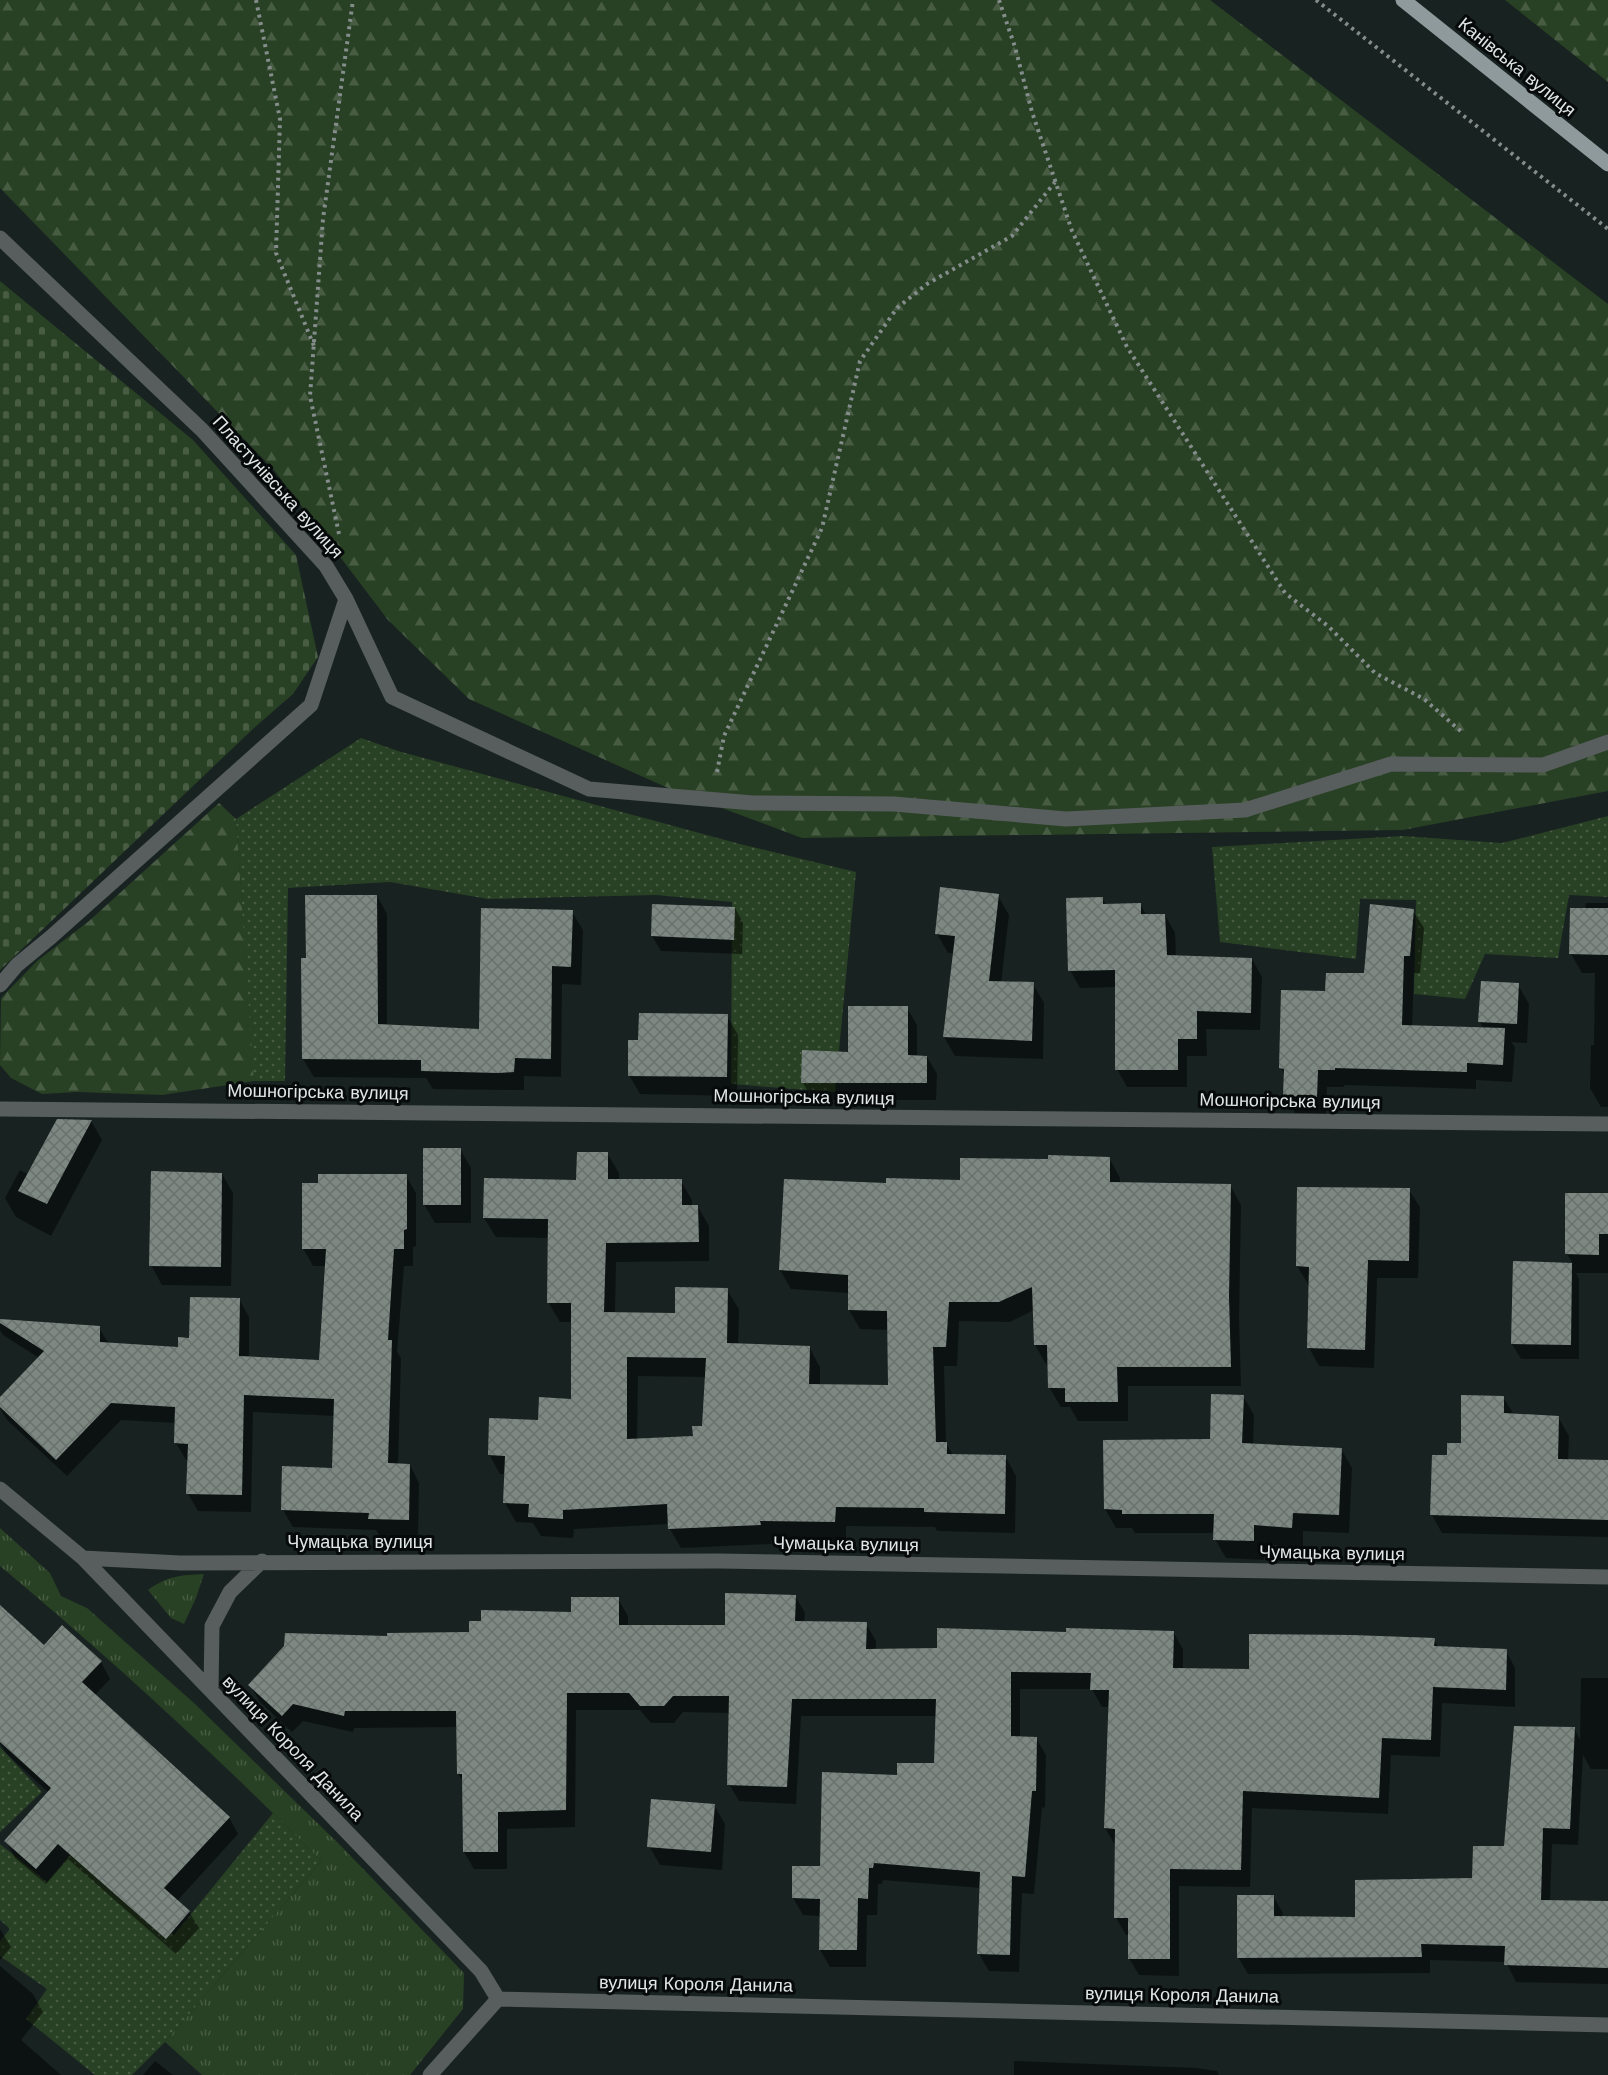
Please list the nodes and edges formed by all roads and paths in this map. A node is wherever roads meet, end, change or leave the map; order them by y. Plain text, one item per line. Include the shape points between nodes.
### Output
1 (256, 0) edge
2 (353, 0) edge
3 (999, 0) edge
4 (1316, 0) edge
5 (1402, 0) edge
6 (1608, 164) edge
7 (1055, 182) junction
8 (1608, 229) edge
9 (0, 238) edge
10 (314, 346) junction
11 (340, 540) dead end
12 (346, 599) junction
13 (1608, 742) edge
14 (1494, 765) junction
15 (712, 800) junction
16 (0, 985) edge
17 (0, 1109) edge
18 (1608, 1124) edge
19 (0, 1488) edge
20 (83, 1558) junction
21 (262, 1561) junction
22 (1608, 1578) edge
23 (210, 1690) junction
24 (498, 1999) junction
25 (1608, 2025) edge
26 (430, 2075) edge

1 - 10 path via 279,119 276,253
2 - 10 path via 323,219
3 - 7 path
4 - 8 path
5 - 6 main road, Канівська вулиця
7 - 14 path via 1072,231 1127,347 1285,593 1328,626 1376,673 1424,699
7 - 15 path via 1012,236 927,284 897,308 860,361 822,528 724,736
9 - 12 street, Пластунівська вулиця via 202,430 326,566
10 - 11 path via 310,396
12 - 15 street, Пластунівська вулиця via 392,697 589,789
12 - 16 street via 311,705 17,965
13 - 14 street, Пластунівська вулиця via 1543,765
14 - 15 street, Пластунівська вулиця via 1391,764 1245,810 1066,819 894,804 753,804
17 - 18 street, Мошногірська вулиця
19 - 20 street, вулиця Короля Данила
20 - 21 street, Чумацька вулиця via 180,1563
20 - 23 street, вулиця Короля Данила
21 - 22 street, Чумацька вулиця via 720,1561
21 - 23 street via 230,1592 212,1626
23 - 24 street, вулиця Короля Данила via 481,1971
24 - 25 street, вулиця Короля Данила
24 - 26 street

